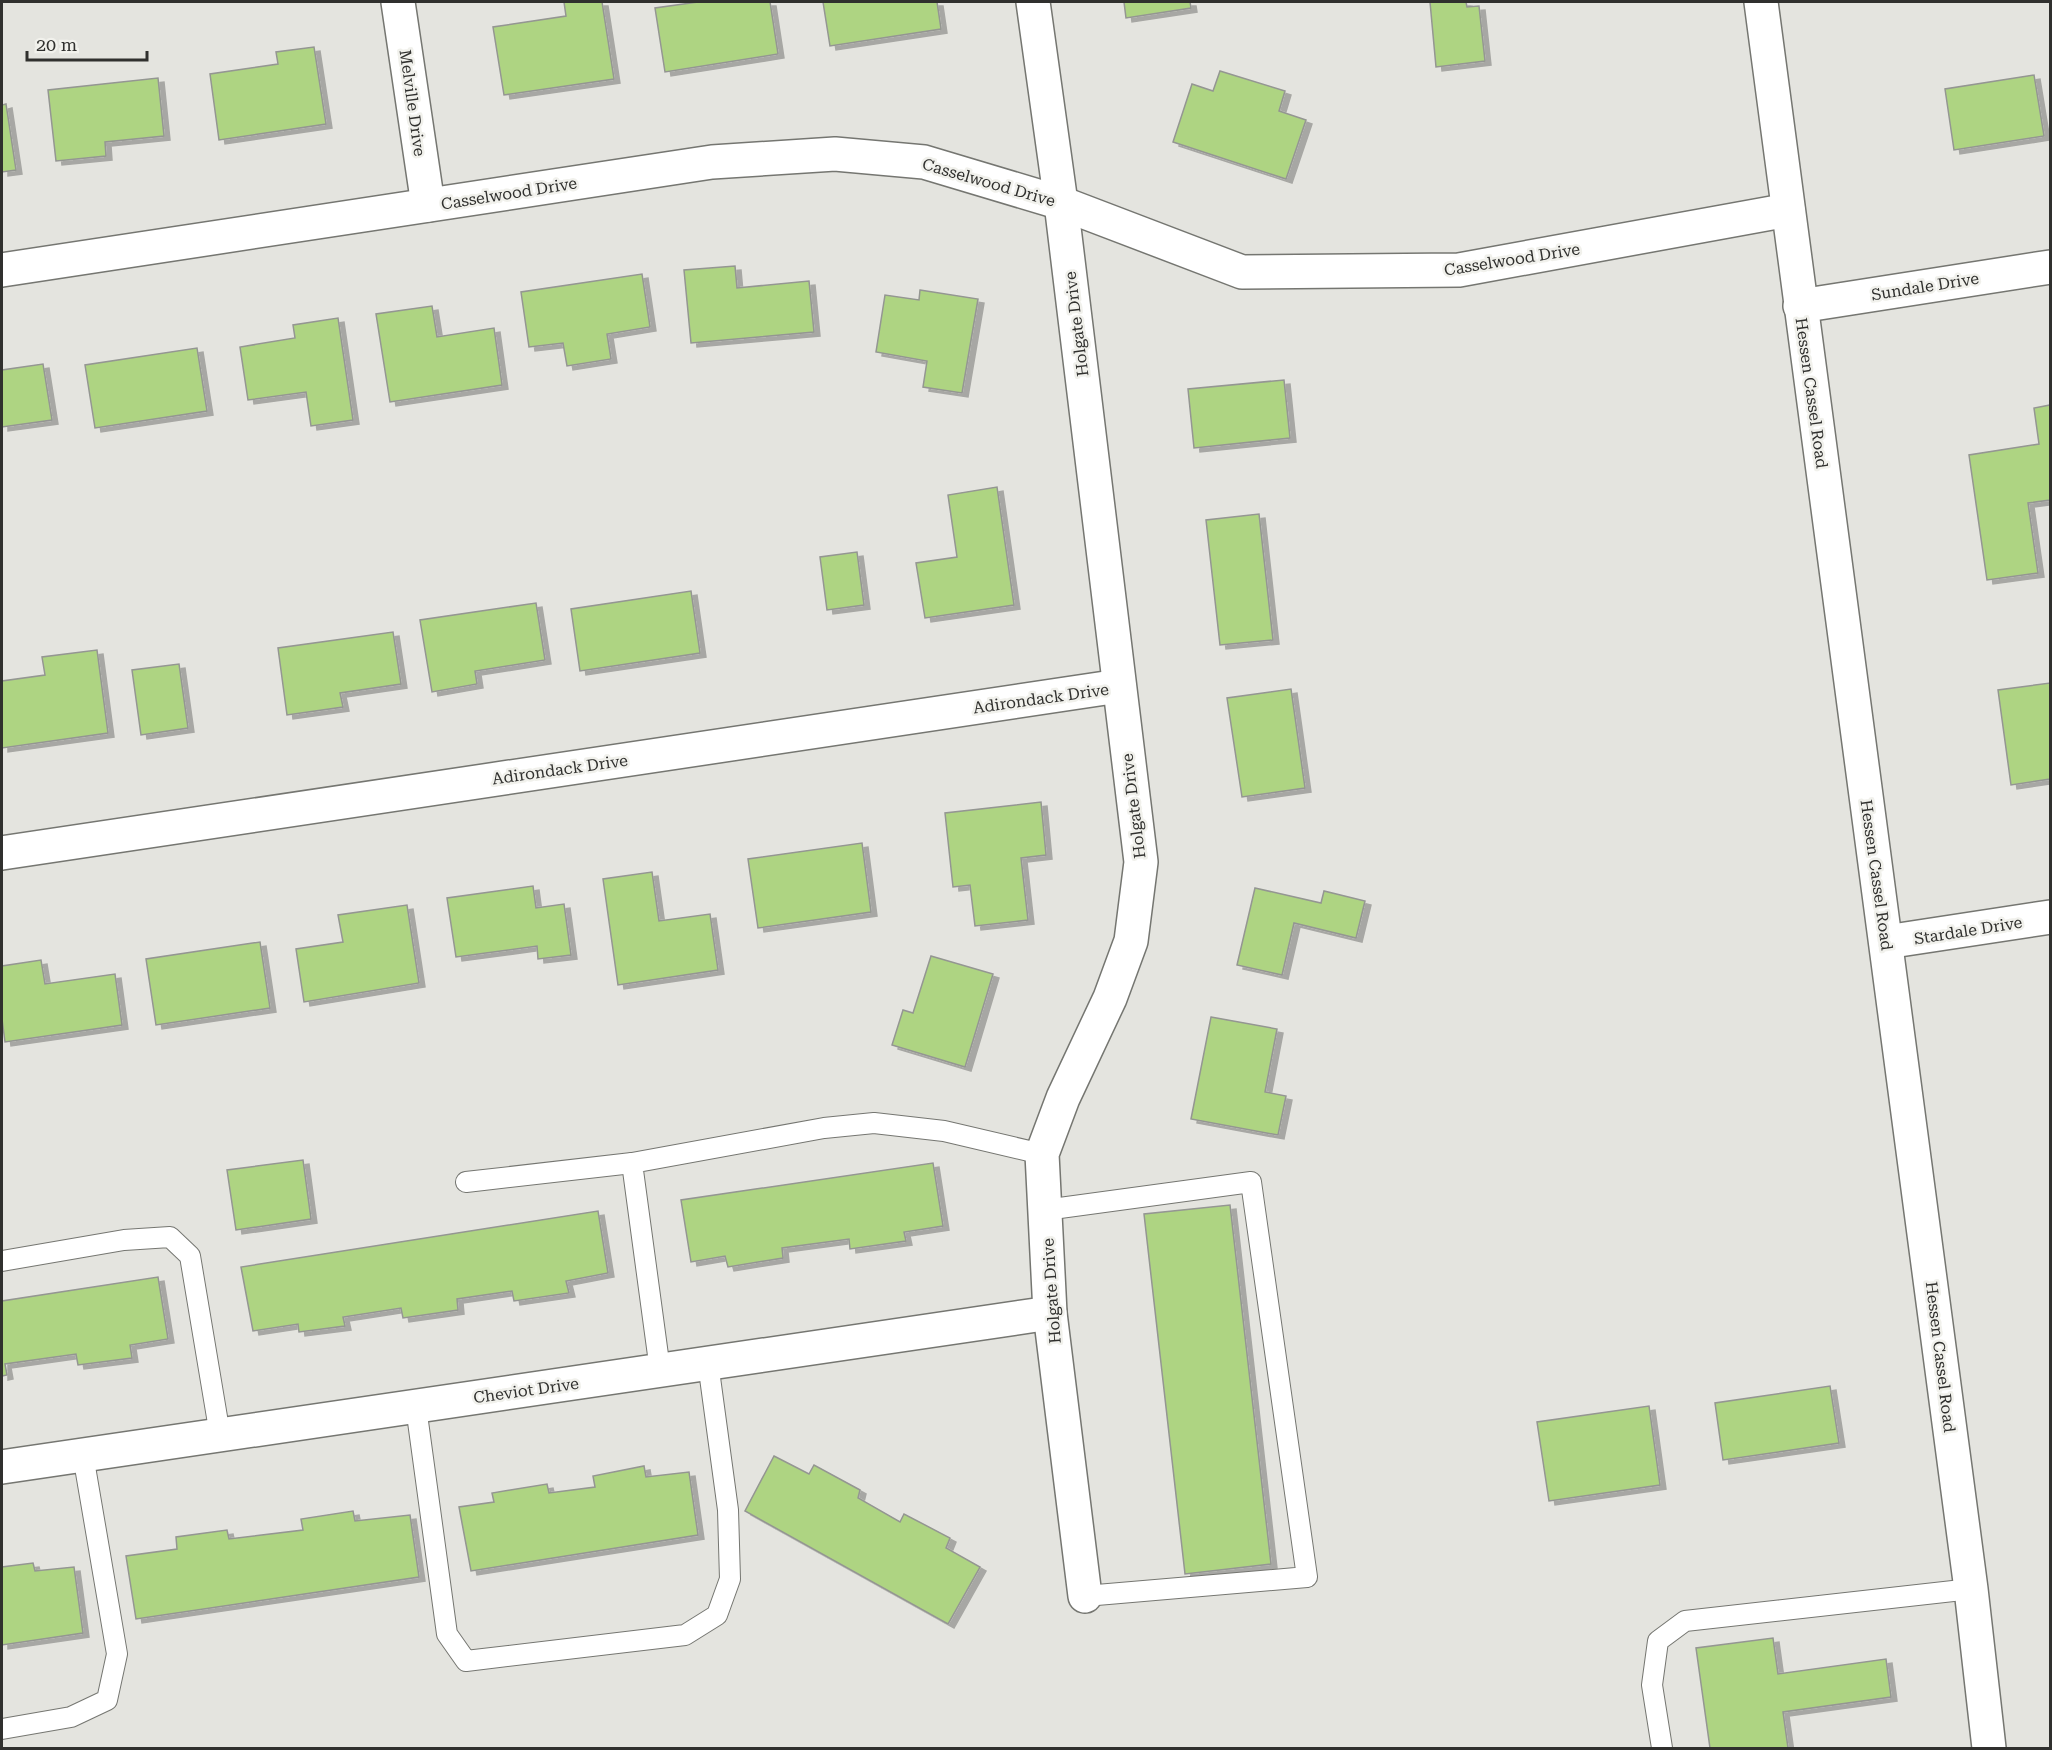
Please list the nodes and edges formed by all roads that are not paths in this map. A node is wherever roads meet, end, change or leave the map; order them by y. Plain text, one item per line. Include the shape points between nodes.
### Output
1 (398, 2) edge
2 (1033, 2) edge
3 (1761, 2) edge
4 (1061, 203) junction
5 (428, 205) junction
6 (1788, 210) junction
7 (2050, 267) edge
8 (2, 270) edge
9 (1800, 306) junction
10 (1119, 686) junction
11 (2, 853) edge
12 (2050, 917) edge
13 (1886, 942) junction
14 (1042, 1154) junction
15 (632, 1162) junction
16 (466, 1182) dead end
17 (1045, 1210) junction
18 (2, 1261) edge
19 (1050, 1313) junction
20 (708, 1363) junction
21 (660, 1370) junction
22 (416, 1407) junction
23 (220, 1435) junction
24 (83, 1455) junction
25 (2, 1467) edge
26 (1971, 1589) junction
27 (1085, 1596) joint
28 (2, 1729) edge
29 (1662, 1749) edge
30 (1989, 1749) edge

1 - 5 street, Melville Drive
2 - 4 street, Holgate Drive
3 - 6 street, Hessen Cassel Road
4 - 5 street, Casselwood Drive via 924,162 835,154 712,162
4 - 6 street, Casselwood Drive via 1242,272 1459,270
4 - 10 street, Holgate Drive
5 - 8 street, Casselwood Drive
6 - 9 street, Hessen Cassel Road
7 - 9 street, Sundale Drive
9 - 13 street, Hessen Cassel Road
10 - 11 street, Adirondack Drive
10 - 14 street, Holgate Drive via 1141,862 1131,941
12 - 13 street, Stardale Drive
13 - 26 street, Hessen Cassel Road
14 - 15 lane via 944,1131 874,1123 824,1128
14 - 17 street, Holgate Drive
15 - 16 lane
15 - 21 lane
17 - 19 street, Holgate Drive
17 - 27 lane via 1251,1182 1307,1576
18 - 23 lane via 124,1240 170,1237 190,1256
19 - 20 street, Cheviot Drive
19 - 27 street, Holgate Drive
20 - 21 street, Cheviot Drive
20 - 22 lane via 728,1510 730,1579 717,1615 685,1635 466,1661 447,1634
21 - 22 street, Cheviot Drive
22 - 23 street, Cheviot Drive
23 - 24 street, Cheviot Drive
24 - 25 street, Cheviot Drive
24 - 28 lane via 117,1654 107,1700 71,1718
26 - 29 lane via 1685,1621 1658,1641 1652,1685
26 - 30 street, Hessen Cassel Road

